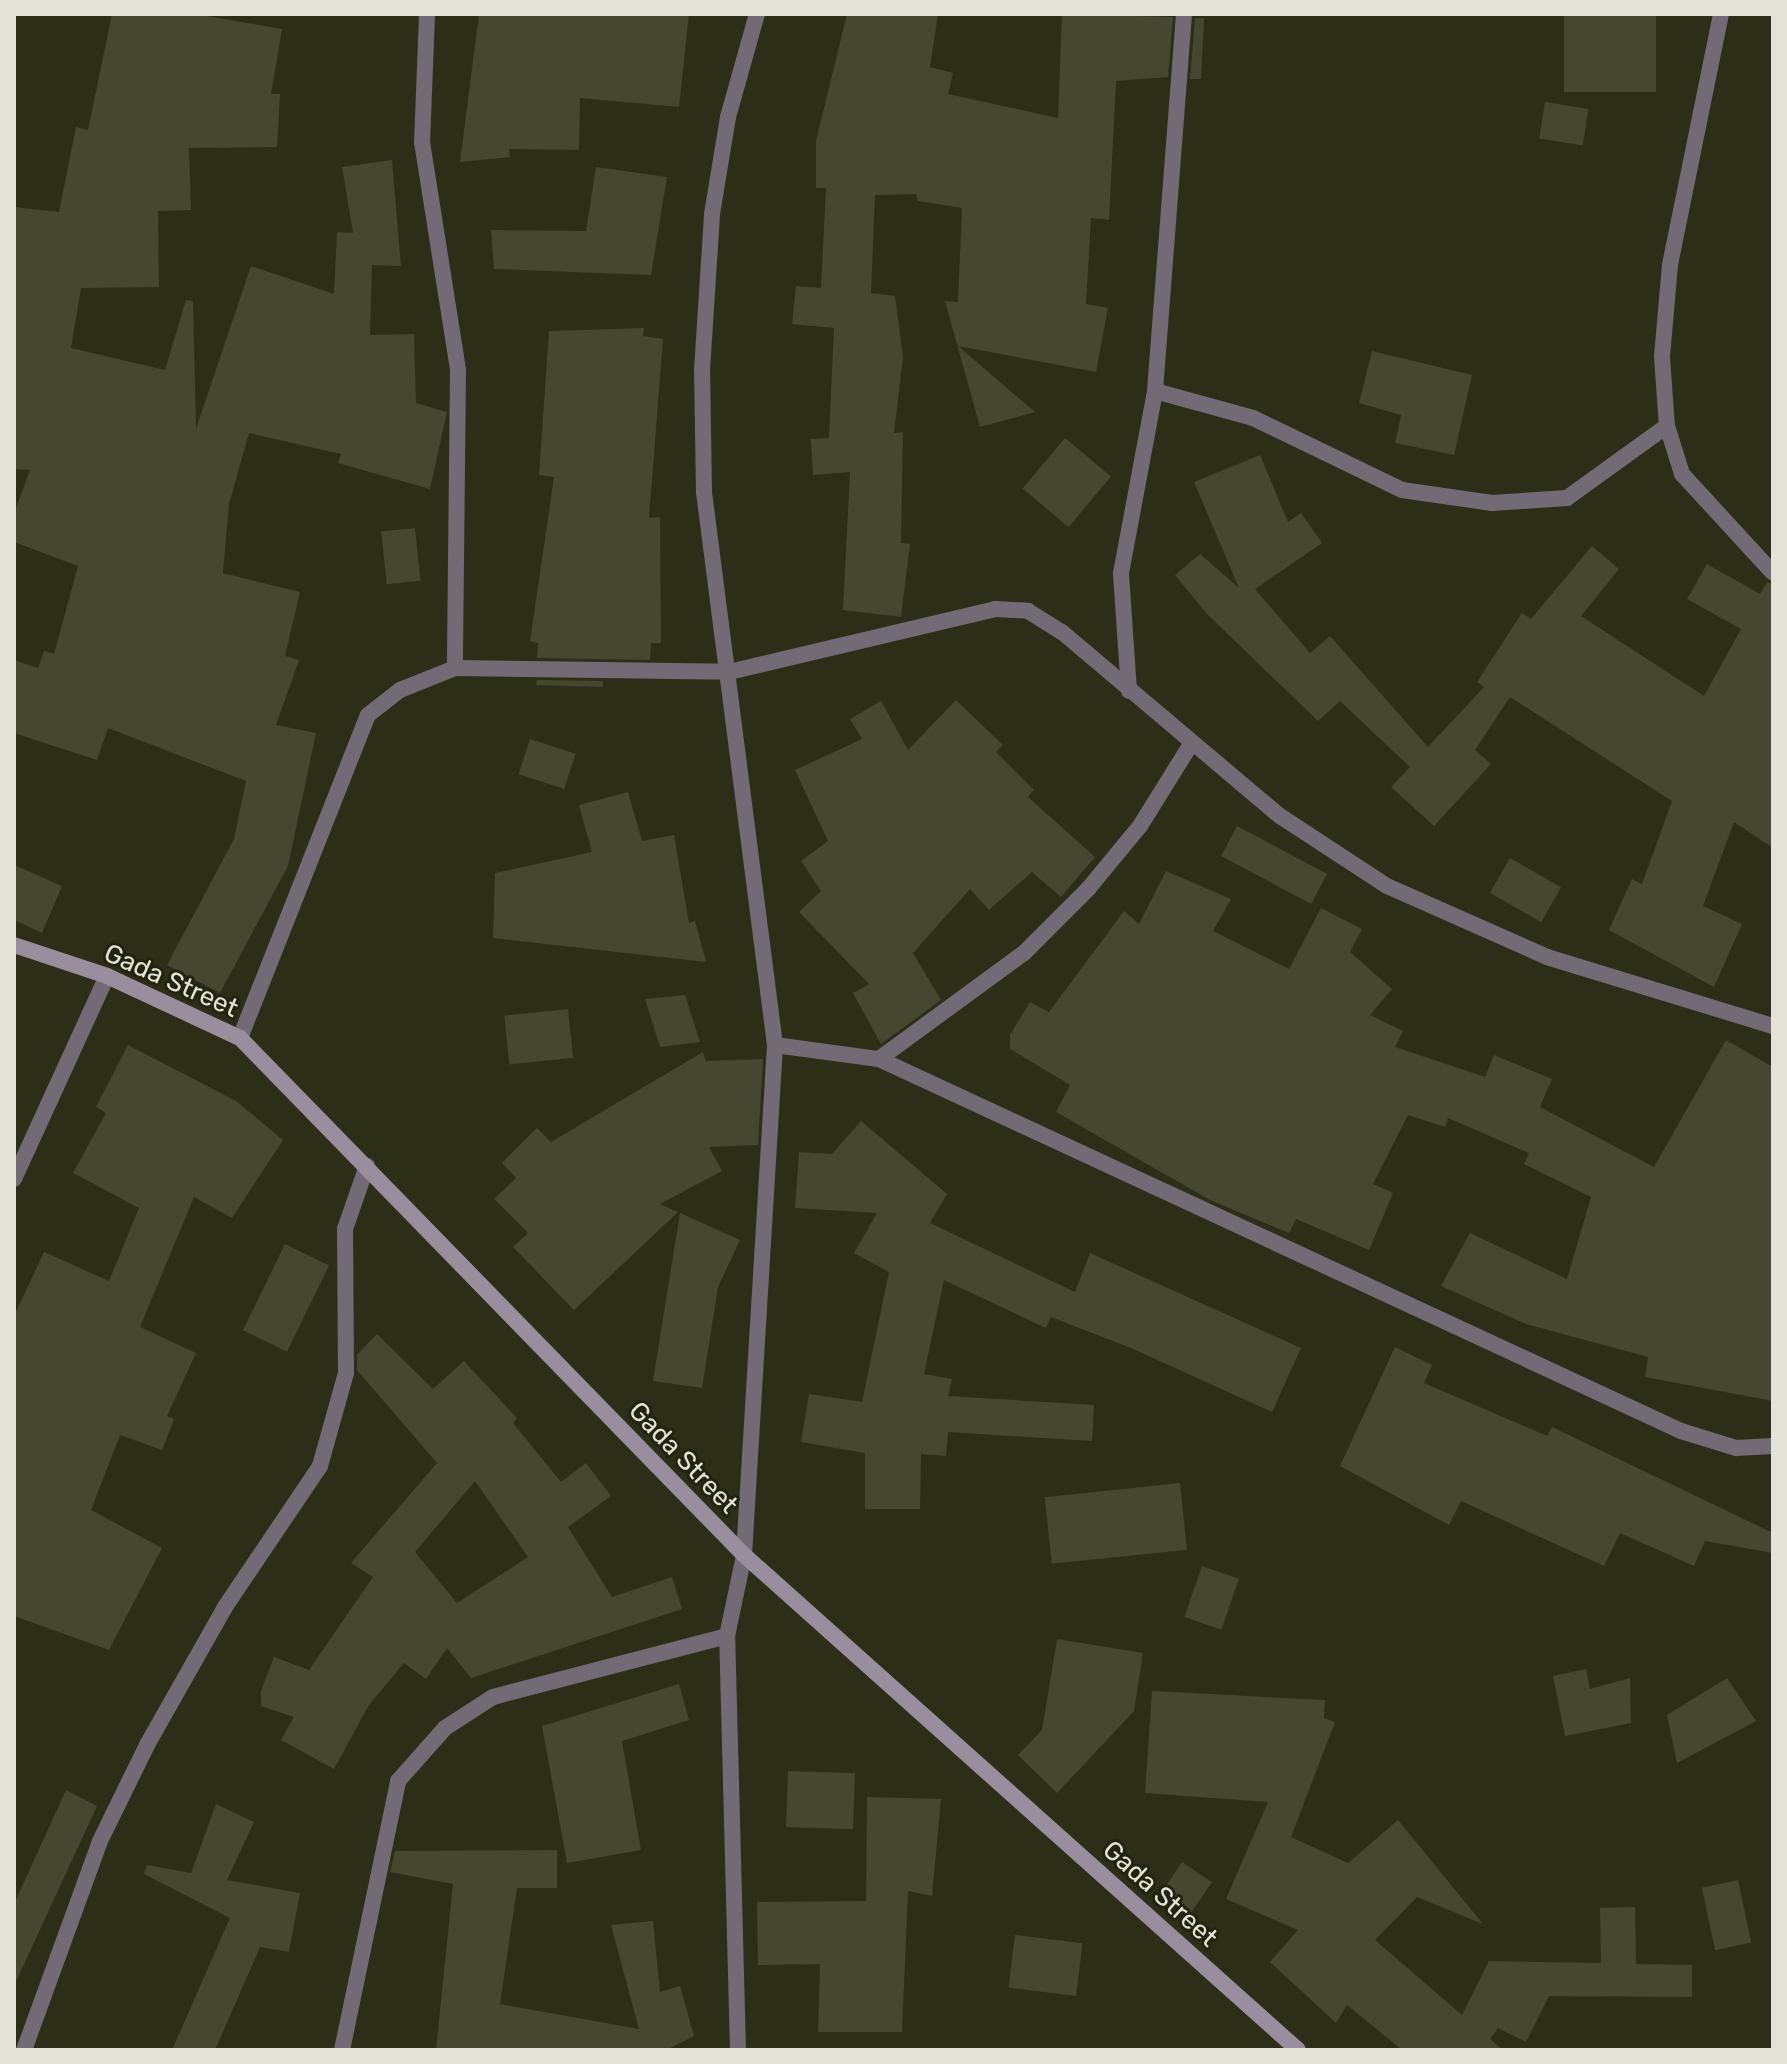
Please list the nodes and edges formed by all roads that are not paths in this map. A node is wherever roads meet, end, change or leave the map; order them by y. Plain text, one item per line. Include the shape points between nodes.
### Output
1 (427, 14) edge
2 (757, 14) edge
3 (1184, 14) edge
4 (1721, 14) edge
5 (1155, 391) junction
6 (1667, 426) junction
7 (1773, 573) edge
8 (455, 668) junction
9 (729, 672) junction
10 (1129, 691) junction
11 (1191, 744) junction
12 (14, 945) edge
13 (107, 976) junction
14 (1773, 1026) edge
15 (240, 1038) junction
16 (775, 1045) junction
17 (879, 1059) junction
18 (367, 1166) junction
19 (14, 1179) edge
20 (1773, 1446) edge
21 (744, 1555) junction
22 (727, 1636) junction
23 (24, 2050) edge
24 (342, 2050) edge
25 (738, 2050) edge
26 (1298, 2050) edge

1 - 8 street via 422,142 458,370
2 - 9 street via 728,117 703,300 704,492
3 - 5 street
4 - 6 street via 1670,265 1662,357
5 - 6 street via 1253,418 1402,490 1492,503 1567,498
5 - 10 street via 1122,560
6 - 7 street via 1682,474
8 - 9 street
8 - 15 street via 400,690 368,715
9 - 10 street via 995,609 1028,611 1062,632
9 - 16 street
10 - 11 street
11 - 14 street via 1330,852 1442,916 1612,979
11 - 17 street via 1140,826 1077,900 1024,953
12 - 13 street, Gada Street
13 - 15 street, Gada Street
13 - 19 street
15 - 18 street, Gada Street
16 - 17 street
16 - 21 street
17 - 20 street via 1681,1431 1736,1448
18 - 21 street, Gada Street
18 - 23 street via 345,1229 346,1373 320,1466 225,1607 147,1745 100,1841
21 - 22 street
21 - 26 street, Gada Street
22 - 24 street via 493,1697 445,1728 398,1781
22 - 25 street

